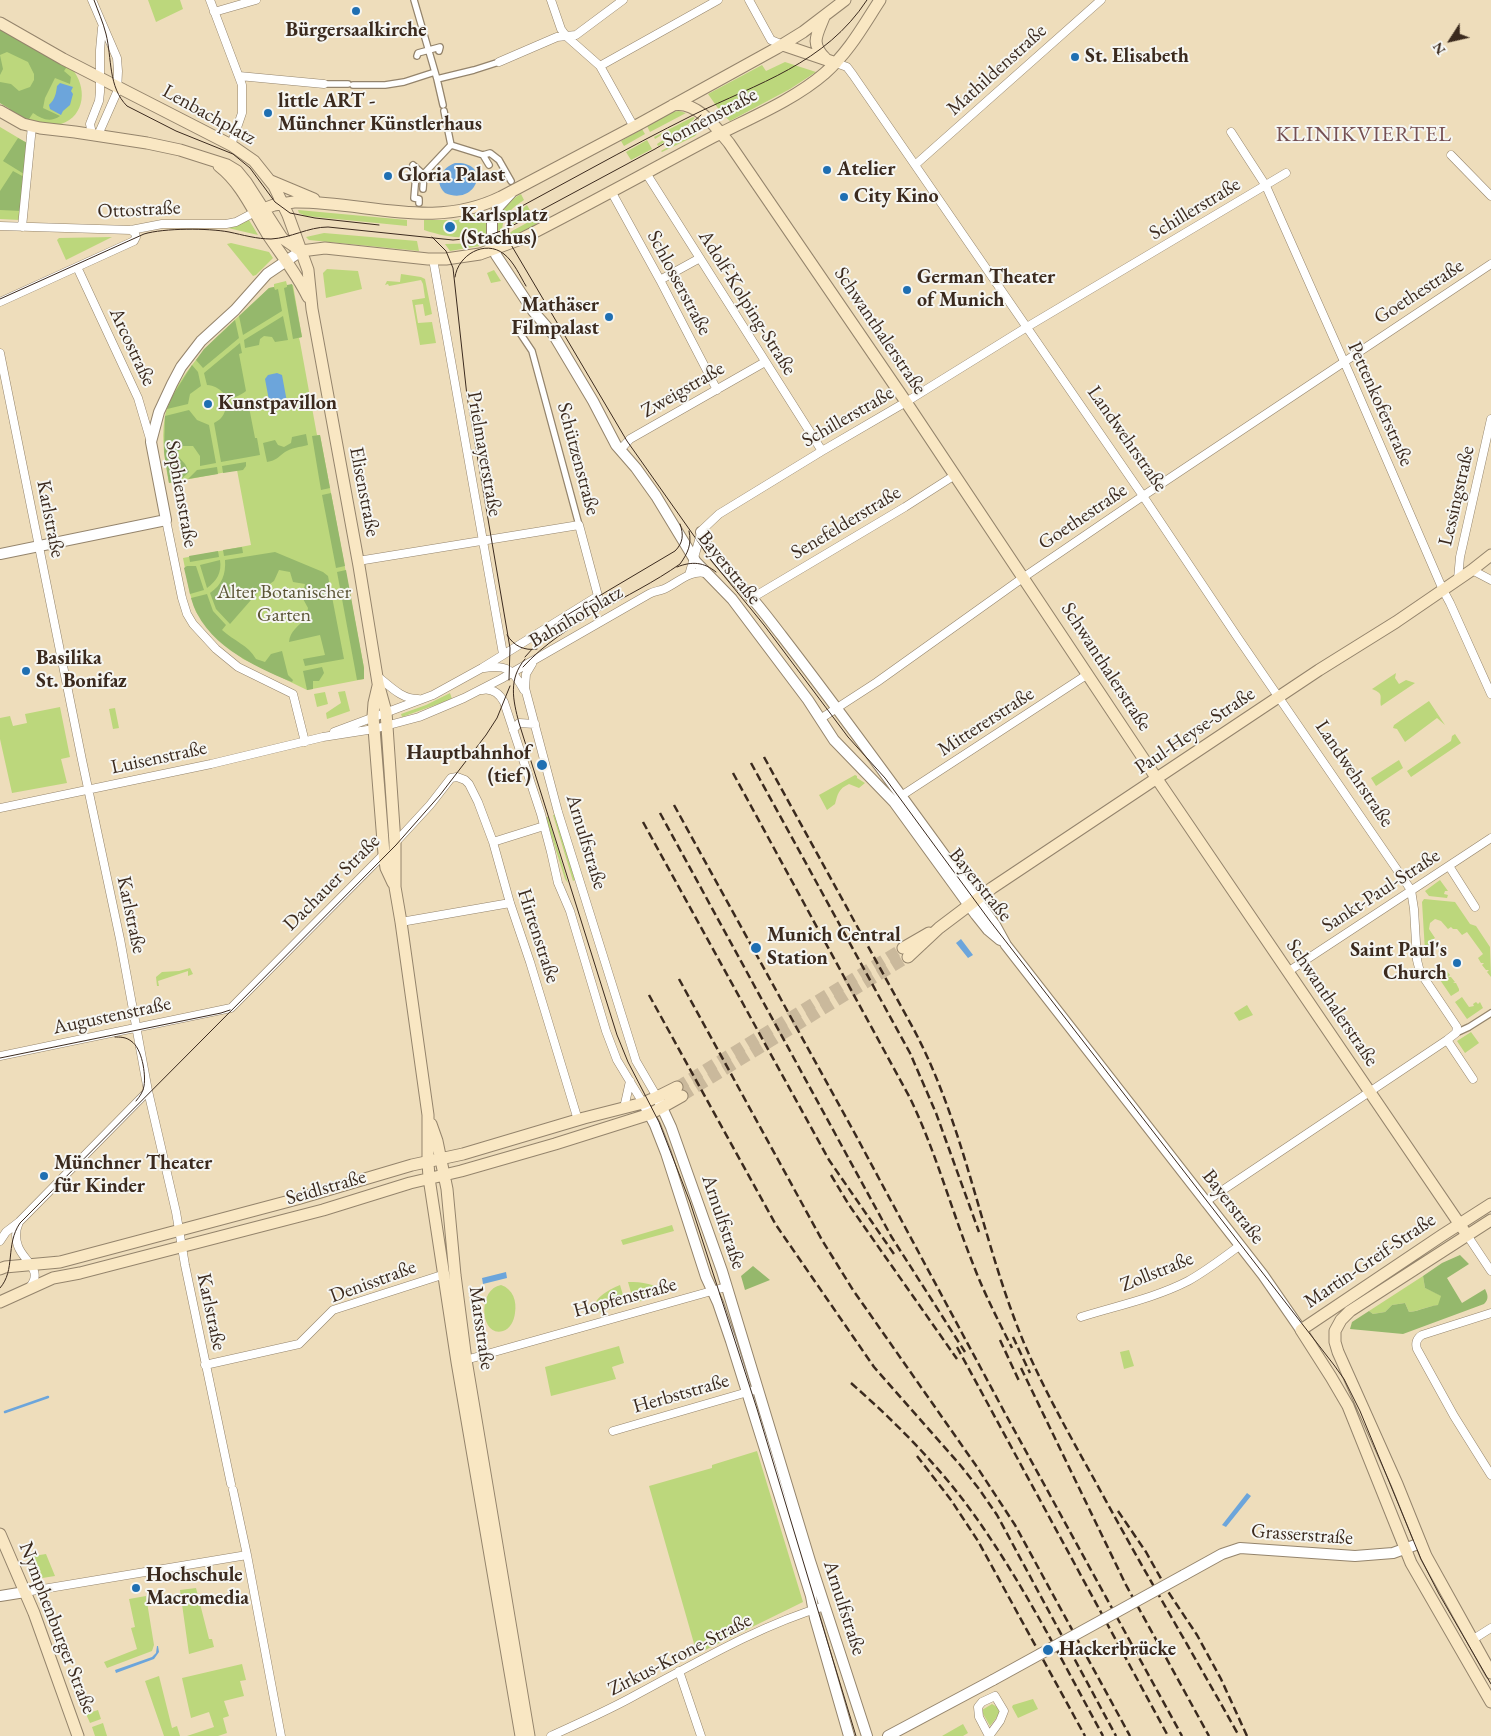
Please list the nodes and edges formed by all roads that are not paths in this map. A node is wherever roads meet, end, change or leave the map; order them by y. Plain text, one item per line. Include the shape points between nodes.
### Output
1 (92, 0) edge
2 (210, 0) edge
3 (256, 0) edge
4 (414, 0) edge
5 (551, 0) edge
6 (623, 0) edge
7 (718, 0) edge
8 (749, 0) edge
9 (845, 0) edge
10 (880, 0) edge
11 (1101, 0) edge
12 (214, 12) junction
13 (824, 17) junction
14 (0, 23) edge
15 (102, 26) junction
16 (566, 36) junction
17 (783, 45) junction
18 (440, 49) dead end
19 (429, 50) junction
20 (419, 55) dead end
21 (831, 61) junction
22 (500, 62) joint
23 (600, 66) junction
24 (436, 75) junction
25 (239, 76) junction
26 (100, 78) junction
27 (324, 84) joint
28 (118, 87) junction
29 (673, 104) junction
30 (0, 111) edge
31 (32, 126) junction
32 (634, 127) junction
33 (1231, 132) dead end
34 (721, 133) junction
35 (95, 135) junction
36 (231, 145) junction
37 (451, 145) junction
38 (483, 156) junction
39 (1451, 156) dead end
40 (413, 165) dead end
41 (915, 165) junction
42 (489, 166) dead end
43 (646, 173) junction
44 (1286, 173) dead end
45 (426, 178) junction
46 (271, 181) junction
47 (514, 185) junction
48 (1266, 186) junction
49 (422, 189) dead end
50 (611, 191) junction
51 (1491, 196) edge
52 (283, 203) junction
53 (419, 203) dead end
54 (332, 205) junction
55 (260, 210) junction
56 (0, 226) edge
57 (22, 227) junction
58 (131, 230) junction
59 (494, 249) junction
60 (301, 251) junction
61 (700, 258) junction
62 (433, 259) junction
63 (286, 260) junction
64 (1491, 264) edge
65 (77, 267) junction
66 (660, 280) junction
67 (0, 302) edge
68 (312, 308) junction
69 (1027, 327) junction
70 (520, 333) dead end
71 (0, 353) edge
72 (1344, 361) junction
73 (765, 362) junction
74 (716, 390) junction
75 (906, 402) junction
76 (1491, 420) edge
77 (151, 442) junction
78 (620, 450) junction
79 (822, 451) junction
80 (955, 475) junction
81 (1143, 496) junction
82 (166, 520) junction
83 (579, 525) junction
84 (701, 532) junction
85 (483, 540) junction
86 (39, 546) junction
87 (0, 554) edge
88 (1491, 555) edge
89 (694, 560) junction
90 (358, 561) junction
91 (1472, 570) junction
92 (705, 573) junction
93 (689, 575) junction
94 (1024, 577) junction
95 (1458, 579) junction
96 (1491, 580) edge
97 (1443, 590) junction
98 (598, 596) joint
99 (752, 598) junction
100 (503, 654) junction
101 (534, 661) junction
102 (482, 668) junction
103 (513, 672) junction
104 (1088, 674) junction
105 (378, 679) junction
106 (463, 679) junction
107 (450, 686) junction
108 (480, 690) junction
109 (526, 694) junction
110 (1491, 694) edge
111 (470, 695) junction
112 (1279, 697) junction
113 (423, 699) junction
114 (457, 701) junction
115 (836, 708) junction
116 (386, 712) junction
117 (373, 716) junction
118 (820, 719) junction
119 (535, 724) junction
120 (387, 726) junction
121 (374, 729) junction
122 (513, 730) junction
123 (323, 737) junction
124 (305, 742) junction
125 (451, 778) joint
126 (1157, 778) junction
127 (88, 790) junction
128 (901, 796) junction
129 (0, 808) edge
130 (544, 826) junction
131 (1491, 838) edge
132 (396, 842) junction
133 (493, 842) junction
134 (384, 854) junction
135 (1449, 866) junction
136 (394, 887) junction
137 (1411, 890) junction
138 (510, 903) junction
139 (973, 903) junction
140 (1475, 906) dead end
141 (401, 922) junction
142 (905, 952) tunnel mouth
143 (1288, 971) junction
144 (231, 1008) joint
145 (1491, 1013) edge
146 (136, 1028) junction
147 (1456, 1033) junction
148 (1447, 1040) junction
149 (0, 1056) edge
150 (1473, 1079) dead end
151 (630, 1081) junction
152 (148, 1091) junction
153 (1370, 1092) junction
154 (658, 1097) junction
155 (643, 1103) junction
156 (624, 1108) junction
157 (663, 1108) junction
158 (650, 1114) junction
159 (428, 1115) junction
160 (578, 1120) junction
161 (441, 1160) junction
162 (428, 1162) junction
163 (445, 1175) junction
164 (429, 1178) junction
165 (1205, 1202) junction
166 (1491, 1204) edge
167 (1491, 1220) edge
168 (19, 1222) junction
169 (1460, 1224) junction
170 (179, 1230) junction
171 (1467, 1235) junction
172 (0, 1241) edge
173 (1239, 1246) junction
174 (181, 1247) junction
175 (31, 1265) junction
176 (0, 1269) edge
177 (1491, 1271) edge
178 (445, 1274) junction
179 (726, 1286) junction
180 (25, 1291) junction
181 (712, 1291) junction
182 (0, 1302) edge
183 (1491, 1312) edge
184 (1081, 1317) dead end
185 (1304, 1328) junction
186 (462, 1361) junction
187 (205, 1365) junction
188 (758, 1389) junction
189 (747, 1392) junction
190 (613, 1431) dead end
191 (1491, 1474) edge
192 (0, 1534) edge
193 (1421, 1543) junction
194 (493, 1548) junction
195 (1405, 1549) junction
196 (247, 1555) junction
197 (25, 1592) junction
198 (0, 1596) edge
199 (825, 1606) junction
200 (814, 1610) junction
201 (1491, 1628) edge
202 (1472, 1640) junction
203 (679, 1671) junction
204 (1491, 1673) edge
205 (1491, 1702) edge
206 (78, 1736) edge
207 (281, 1736) edge
208 (520, 1736) edge
209 (529, 1736) edge
210 (551, 1736) edge
211 (701, 1736) edge
212 (849, 1736) edge
213 (867, 1736) edge
214 (888, 1736) edge
215 (989, 1736) edge

1 - 15 street
2 - 12 street
3 - 12 street
4 - 19 street
5 - 16 street
6 - 16 street via 576,35
7 - 23 street
8 - 17 street via 771,40
9 - 13 main road, Sonnenstraße
10 - 21 main road, Sonnenstraße via 862,30
11 - 41 street, Mathildenstraße
12 - 25 street
13 - 17 main road, Sonnenstraße
13 - 21 main road via 816,43 818,51
14 - 26 main road, Lenbachplatz
15 - 26 street
15 - 28 street via 117,58
16 - 22 street
16 - 23 street
17 - 21 main road, Landwehrstraße
17 - 29 main road, Sonnenstraße
18 - 19 street
19 - 20 street
19 - 24 street
21 - 34 main road, Sonnenstraße via 809,85
21 - 41 street, Landwehrstraße via 847,67
22 - 24 street via 452,75
23 - 32 street
24 - 27 street via 385,85
24 - 37 street
25 - 27 street
25 - 36 street via 242,114
26 - 28 main road, Lenbachplatz
26 - 35 street via 99,101 90,124
28 - 35 street
28 - 36 main road, Lenbachplatz
29 - 32 main road, Sonnenstraße
29 - 34 main road, Schwanthalerstraße via 695,109
30 - 31 main road, Lenbachplatz
31 - 35 main road, Lenbachplatz
31 - 57 street
32 - 47 main road, Sonnenstraße
33 - 48 street, Pettenkoferstraße
34 - 43 main road, Sonnenstraße
34 - 75 main road, Schwanthalerstraße
35 - 55 main road, Lenbachplatz via 169,148 227,165 237,171
36 - 46 main road, Lenbachplatz via 254,161
37 - 38 street
37 - 45 street
38 - 42 street
38 - 47 street via 490,153 499,160
39 - 51 street
40 - 45 street
41 - 69 street, Landwehrstraße
43 - 50 main road, Sonnenstraße
43 - 61 street, Adolf-Kolping-Straße
44 - 48 street, Schillerstraße
45 - 49 street
45 - 53 street via 416,174 414,198 419,199
46 - 52 main road, Lenbachplatz
46 - 54 main road
47 - 54 main road via 478,207 449,213 422,214
47 - 59 street, Bayerstraße via 494,217
48 - 69 street, Schillerstraße
48 - 72 street, Pettenkoferstraße
50 - 59 main road, Sonnenstraße via 528,235
50 - 66 street, Schlosserstraße
52 - 54 main road
52 - 55 main road
52 - 60 main road, Lenbachplatz
55 - 58 street, Ottostraße via 226,224 169,224
55 - 60 main road, Lenbachplatz via 282,238
55 - 63 main road, Lenbachplatz
56 - 57 street, Ottostraße
57 - 58 street, Ottostraße
58 - 65 street via 135,233 134,241
59 - 62 main road via 464,257
59 - 78 street, Bayerstraße via 533,311 553,334
60 - 62 main road via 325,248
60 - 63 street, Sophienstraße
60 - 68 main road, Elisenstraße via 308,270
61 - 66 street
61 - 73 street, Adolf-Kolping-Straße
62 - 85 street, Prielmayerstraße
63 - 68 main road, Elisenstraße
63 - 77 street, Sophienstraße via 267,274 188,356 159,412
64 - 72 street, Goethestraße
65 - 67 street
65 - 77 street, Arcostraße via 134,390
66 - 74 street, Schlosserstraße
68 - 90 main road, Elisenstraße
69 - 75 street, Schillerstraße
69 - 81 street, Landwehrstraße
70 - 83 street, Schützenstraße via 532,351
71 - 86 street, Karlstraße
72 - 81 street, Goethestraße
72 - 97 street, Pettenkoferstraße
73 - 74 street, Zweigstraße
73 - 79 street, Adolf-Kolping-Straße
74 - 78 street, Zweigstraße via 630,439
75 - 79 street, Schillerstraße
75 - 80 main road, Schwanthalerstraße
76 - 95 street, Lessingstraße via 1459,559
77 - 82 street, Sophienstraße
78 - 89 street, Bayerstraße via 656,496
79 - 84 street, Schillerstraße via 719,514
80 - 94 main road, Schwanthalerstraße
80 - 99 street, Senefelderstraße
81 - 94 street, Goethestraße
81 - 112 street, Landwehrstraße
82 - 86 street
82 - 124 street, Sophienstraße via 188,614 209,642 238,667 292,692
83 - 85 street
83 - 98 street, Schützenstraße
84 - 89 street
84 - 99 street, Bayerstraße via 716,556
85 - 90 street
85 - 100 street, Prielmayerstraße
86 - 87 street
86 - 127 street, Karlstraße
88 - 91 main road, Paul-Heyse-Straße
89 - 92 street, Bayerstraße
89 - 93 street
90 - 105 main road, Elisenstraße
91 - 95 main road, Paul-Heyse-Straße
91 - 96 street
92 - 93 street, Bahnhofplatz
92 - 118 street, Bayerstraße via 732,599
93 - 101 street, Bahnhofplatz via 649,594
94 - 104 main road, Schwanthalerstraße
94 - 115 street, Goethestraße
95 - 97 main road, Paul-Heyse-Straße
97 - 110 street, Pettenkoferstraße
97 - 112 main road, Paul-Heyse-Straße
98 - 100 street, Bahnhofplatz
99 - 115 street, Bayerstraße
100 - 102 street, Bahnhofplatz
101 - 103 street, Bahnhofplatz
101 - 109 street, Arnulfstraße via 526,674
102 - 103 street via 502,667
102 - 106 street, Luisenstraße
103 - 108 street, Bahnhofplatz
103 - 109 street, Arnulfstraße
104 - 126 main road, Schwanthalerstraße
104 - 128 street, Mittererstraße
105 - 113 street via 410,699
105 - 116 main road, Elisenstraße
105 - 117 main road, Elisenstraße
106 - 107 street, Luisenstraße
106 - 111 street
107 - 113 street, Luisenstraße
107 - 114 street
108 - 111 street, Luisenstraße
108 - 122 street, Arnulfstraße via 490,690 502,698
109 - 119 street, Arnulfstraße
111 - 114 street, Luisenstraße
112 - 126 main road, Paul-Heyse-Straße
112 - 137 street, Landwehrstraße
113 - 116 street, Luisenstraße
114 - 120 street, Luisenstraße
115 - 118 street, Goethestraße
115 - 128 street, Bayerstraße
116 - 117 street, Luisenstraße
116 - 120 main road, Elisenstraße
117 - 121 main road, Elisenstraße
117 - 123 street, Luisenstraße
118 - 139 street, Bayerstraße via 834,740 894,802
119 - 122 street via 519,723
119 - 154 street, Arnulfstraße via 557,809 636,1061
120 - 121 street, Luisenstraße
120 - 132 main road, Elisenstraße
121 - 123 street, Luisenstraße
121 - 134 main road, Elisenstraße
122 - 130 street, Arnulfstraße
123 - 124 street, Luisenstraße
124 - 127 street, Luisenstraße
125 - 132 street, Dachauer Straße
125 - 133 street, Hirtenstraße via 461,778 469,784
126 - 139 main road, Paul-Heyse-Straße
126 - 143 main road, Schwanthalerstraße
127 - 129 street, Luisenstraße
127 - 146 street, Karlstraße
128 - 139 street, Bayerstraße
130 - 133 street
130 - 151 street, Arnulfstraße via 558,882 570,911 606,1031 617,1060
131 - 135 street, Sankt-Paul-Straße
132 - 134 street, Dachauer Straße
132 - 136 main road, Marsstraße
133 - 138 street, Hirtenstraße
134 - 136 main road, Marsstraße
134 - 144 street, Dachauer Straße
135 - 137 street, Sankt-Paul-Straße
135 - 140 street
136 - 141 main road, Marsstraße
137 - 143 street, Sankt-Paul-Straße
137 - 147 street via 1418,966 1456,1023
138 - 141 street
138 - 160 street, Hirtenstraße
139 - 142 main road, Paul-Heyse-Straße
139 - 165 street, Bayerstraße via 988,930 1006,945
141 - 159 main road, Marsstraße
143 - 153 main road, Schwanthalerstraße
144 - 146 street, Augustenstraße
145 - 147 street
146 - 149 street, Augustenstraße
146 - 152 street, Karlstraße
147 - 148 street
148 - 150 street
148 - 153 street
151 - 155 street, Arnulfstraße
151 - 156 street
152 - 168 street
152 - 170 street, Karlstraße
153 - 165 street
153 - 169 main road, Schwanthalerstraße
154 - 155 main road, Seidlstraße
154 - 157 street, Arnulfstraße
154 - 157 main road, Seidlstraße via 679,1092
155 - 156 main road, Seidlstraße
155 - 158 street, Arnulfstraße
156 - 160 main road, Seidlstraße
157 - 158 main road, Seidlstraße
157 - 179 street, Arnulfstraße
158 - 163 main road, Seidlstraße
158 - 181 street, Arnulfstraße
159 - 161 main road, Marsstraße
159 - 162 main road, Marsstraße
160 - 161 main road, Seidlstraße
161 - 162 main road, Seidlstraße
161 - 163 main road, Marsstraße
162 - 164 main road, Marsstraße
162 - 170 main road, Seidlstraße
163 - 164 main road, Seidlstraße
163 - 186 main road, Marsstraße
164 - 174 main road, Seidlstraße
164 - 178 main road, Marsstraße
165 - 173 street, Bayerstraße
166 - 169 main road, Martin-Greif-Straße
167 - 171 main road, Martin-Greif-Straße
168 - 172 street
168 - 175 street via 16,1241
169 - 171 main road, Schwanthalerstraße
169 - 185 main road, Martin-Greif-Straße
170 - 174 street, Karlstraße
170 - 175 main road, Seidlstraße via 60,1262
171 - 177 street, Schwanthalerstraße
171 - 193 main road, Martin-Greif-Straße via 1343,1317 1336,1328 1335,1338 1344,1364
173 - 184 street, Zollstraße via 1186,1282
173 - 185 street, Bayerstraße
174 - 180 main road, Seidlstraße via 59,1276
174 - 187 street, Karlstraße
175 - 176 main road, Seidlstraße
175 - 180 street via 34,1277
178 - 186 main road, Marsstraße
178 - 187 street, Denisstraße via 333,1310 299,1344
179 - 181 street, Hopfenstraße
179 - 188 street, Arnulfstraße
180 - 182 main road, Seidlstraße
181 - 186 street, Hopfenstraße
181 - 189 street, Arnulfstraße
183 - 191 street via 1422,1335 1417,1342 1417,1349 1454,1416
185 - 195 main road, Bayerstraße via 1343,1396
186 - 194 main road, Marsstraße
187 - 196 street, Karlstraße
188 - 189 street, Herbststraße
188 - 199 street, Arnulfstraße
189 - 190 street, Herbststraße
189 - 200 street, Arnulfstraße
192 - 197 main road, Nymphenburger Straße
193 - 195 street, Grasserstraße
193 - 202 main road
194 - 208 main road, Marsstraße
194 - 209 main road, Marsstraße
195 - 205 main road, Bayerstraße
195 - 214 street, Grasserstraße, bridge via 1355,1556 1240,1548 1222,1554
196 - 197 street
196 - 207 street, Karlstraße
197 - 198 street
197 - 206 main road, Nymphenburger Straße
199 - 200 street, Zirkus-Krone-Straße
199 - 213 street, Arnulfstraße
200 - 203 street, Zirkus-Krone-Straße
200 - 212 street, Arnulfstraße
201 - 202 street
202 - 204 main road
203 - 210 street, Zirkus-Krone-Straße
203 - 211 street
215 - 215 street via 1004,1711 995,1696 978,1707 978,1717

